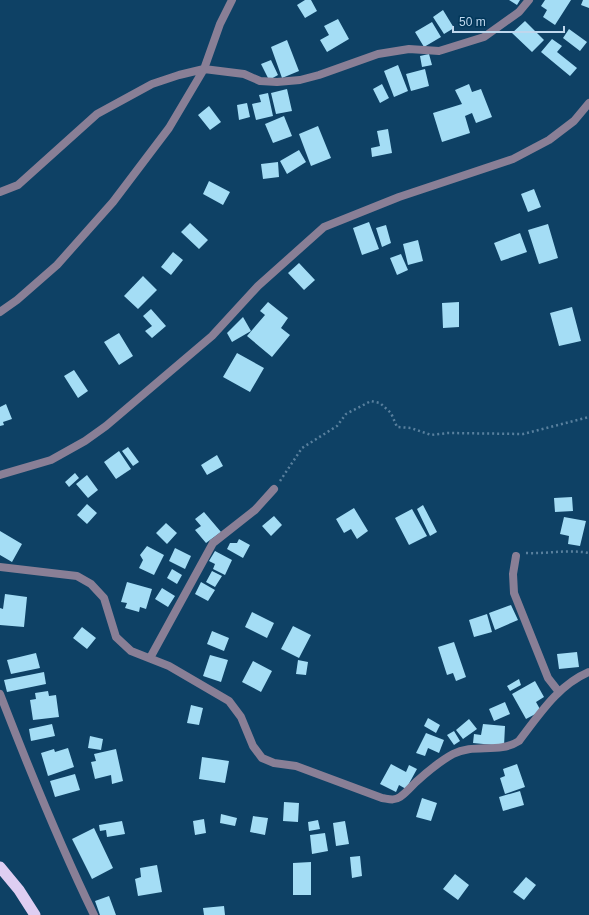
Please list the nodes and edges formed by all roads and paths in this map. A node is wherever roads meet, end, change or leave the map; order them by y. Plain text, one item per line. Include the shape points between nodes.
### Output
1 (232, 0) edge
2 (529, 0) edge
3 (204, 69) junction
4 (589, 103) edge
5 (0, 192) edge
6 (0, 312) edge
7 (589, 417) edge
8 (0, 475) edge
9 (274, 489) joint
10 (589, 553) edge
11 (516, 556) joint
12 (0, 567) edge
13 (150, 658) junction
14 (589, 672) edge
15 (559, 692) junction
16 (0, 694) edge
17 (0, 867) edge
18 (35, 915) edge
19 (94, 915) edge

1 - 3 street via 220,24
2 - 3 street via 519,12 484,37 439,51 409,49 378,54 320,75 277,82 260,81 244,74
3 - 5 street via 179,74 152,84 97,114 18,185
3 - 6 street via 169,128 113,202 57,265
4 - 8 street via 574,121 549,140 513,159 399,197 324,227 258,286 212,336 106,426 51,460
7 - 9 path via 523,434 431,435 411,428 397,427 391,413 380,403 371,401 346,414 337,426 302,448
9 - 13 street via 255,510 213,543
10 - 11 path via 563,550
11 - 15 street via 513,574 514,593 548,678
12 - 13 street via 77,576 91,584 104,598 116,636 131,651
13 - 15 street via 169,666 229,701 262,758 274,763 296,766 392,800 400,797 453,754 465,749 513,745
14 - 15 street via 576,678
16 - 19 street via 24,756
17 - 18 highway

